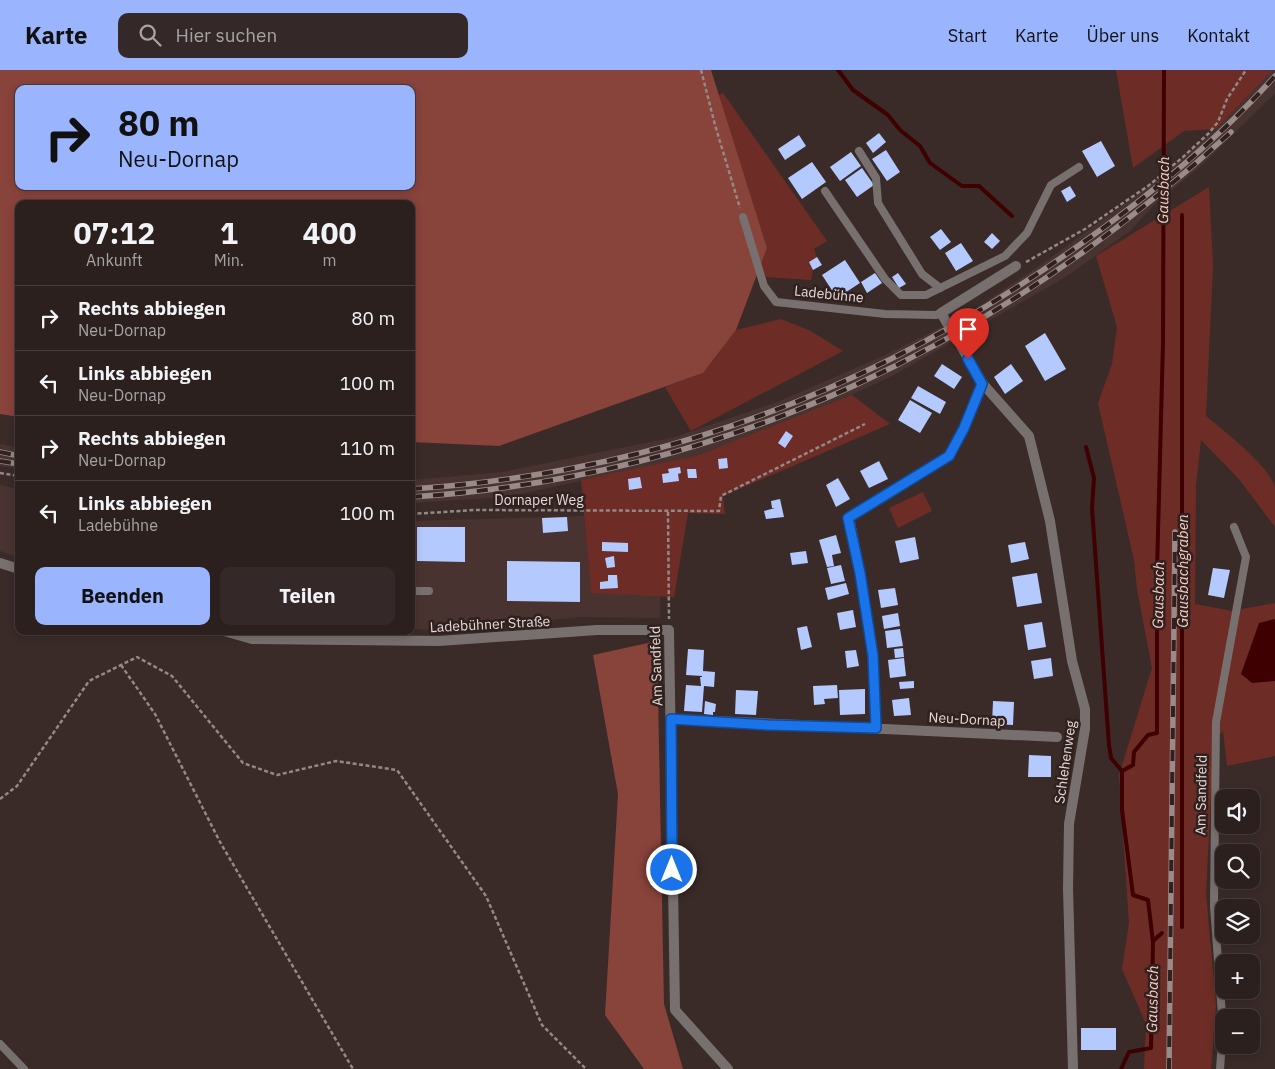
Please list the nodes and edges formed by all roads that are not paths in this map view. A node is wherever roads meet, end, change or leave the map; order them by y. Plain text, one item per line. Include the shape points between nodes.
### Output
1 (859, 151) dead end
2 (1079, 167) dead end
3 (825, 191) dead end
4 (743, 217) road end
5 (1005, 256) junction
6 (1016, 266) joint
7 (940, 288) junction
8 (941, 313) junction
9 (948, 323) tunnel mouth
10 (961, 346) tunnel mouth
11 (982, 384) junction
12 (1234, 527) dead end
13 (0, 563) edge
14 (15, 568) edge
15 (415, 591) edge
16 (429, 591) dead end
17 (668, 630) joint
18 (238, 635) edge
19 (288, 635) edge
20 (671, 719) junction
21 (876, 728) junction
22 (1057, 737) dead end
23 (0, 1044) edge
24 (24, 1069) edge
25 (728, 1069) edge
26 (1073, 1069) edge
27 (1220, 1069) edge

1 - 7 lane via 876,178 878,203 922,274
2 - 5 lane via 1052,185 1027,233
3 - 7 lane via 885,279 901,295 926,295
4 - 8 lane, Ladebühne via 764,286 776,302 885,314
5 - 6 lane
5 - 7 lane
6 - 8 street, Ladebühne
8 - 9 street
10 - 11 street
11 - 21 street via 949,456 848,518 873,656
11 - 26 street, Schlehenweg via 1029,436 1050,521 1072,661 1085,709 1085,729 1069,824
12 - 27 lane, Am Sandfeld via 1246,557 1216,722 1214,897 1223,1028
13 - 14 street
15 - 16 lane
17 - 19 street, Ladebühner Straße via 597,630 439,641
17 - 20 street, Am Sandfeld
18 - 19 street, Ladebühner Straße via 252,639
20 - 21 street, Neu-Dornap
20 - 25 street, Am Sandfeld via 674,1010
21 - 22 street, Neu-Dornap
23 - 24 lane

